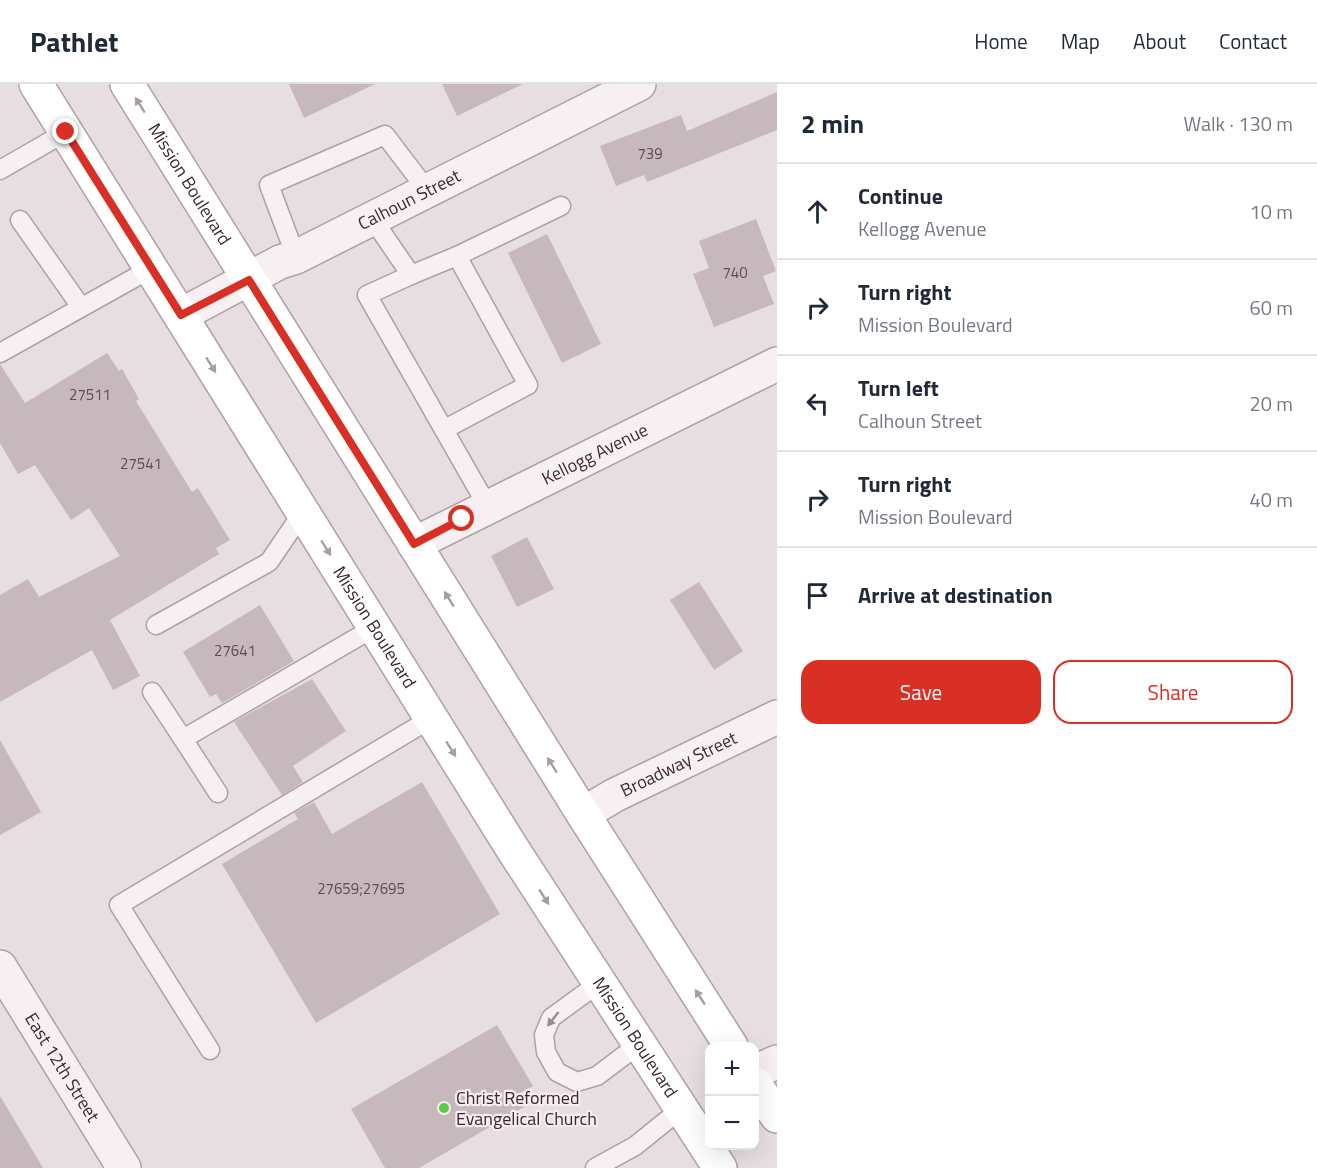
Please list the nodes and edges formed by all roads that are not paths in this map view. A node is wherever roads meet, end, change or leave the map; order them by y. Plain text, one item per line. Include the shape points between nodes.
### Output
1 (36, 84) edge
2 (127, 84) edge
3 (639, 84) edge
4 (66, 132) junction
5 (0, 170) edge
6 (427, 190) junction
7 (561, 206) dead end
8 (372, 218) junction
9 (20, 220) dead end
10 (296, 256) junction
11 (457, 256) junction
12 (152, 268) junction
13 (411, 275) junction
14 (249, 280) junction
15 (81, 308) junction
16 (181, 315) junction
17 (0, 353) edge
18 (777, 364) edge
19 (445, 429) junction
20 (489, 507) junction
21 (303, 512) junction
22 (414, 544) junction
23 (156, 625) dead end
24 (375, 627) junction
25 (152, 692) dead end
26 (777, 717) edge
27 (432, 718) junction
28 (183, 739) junction
29 (218, 793) dead end
30 (582, 814) junction
31 (1, 972) edge
32 (599, 983) junction
33 (728, 1042) edge
34 (638, 1045) junction
35 (210, 1050) dead end
36 (777, 1062) edge
37 (759, 1070) edge
38 (759, 1090) edge
39 (681, 1109) junction
40 (777, 1116) edge
41 (124, 1168) edge
42 (595, 1168) edge
43 (720, 1168) edge

1 - 4 main road, Mission Boulevard
14 -> 2 main road, Mission Boulevard
3 - 6 street, Calhoun Street
4 - 5 lane
4 - 12 main road, Mission Boulevard
6 - 8 street, Calhoun Street
6 - 10 lane via 385,135 268,185
7 - 11 lane
8 - 10 street, Calhoun Street
8 - 13 lane
9 - 15 lane
10 - 14 street, Calhoun Street
11 - 13 lane
11 - 19 lane via 528,385
12 - 15 lane
12 - 16 main road, Mission Boulevard
13 - 19 lane via 367,295
14 - 16 street, Calhoun Street
14 - 22 main road, Mission Boulevard
15 - 17 lane
16 -> 21 main road, Mission Boulevard
18 - 20 street, Kellogg Avenue
19 - 20 lane
20 - 22 street, Kellogg Avenue
21 - 23 lane via 268,562
21 -> 24 main road, Mission Boulevard
30 -> 22 main road, Mission Boulevard
24 - 27 main road, Mission Boulevard
24 - 28 lane
25 - 28 lane
26 - 30 street, Broadway Street
27 -> 32 main road, Mission Boulevard
27 - 35 lane via 119,905
28 - 29 lane
33 -> 30 main road, Mission Boulevard
31 - 41 street, East 12th Street
32 - 34 main road, Mission Boulevard
32 -> 34 lane via 550,1018 544,1035 546,1053 557,1072 577,1082 597,1076
34 - 39 main road, Mission Boulevard
36 - 37 street
38 - 40 main road
39 - 42 lane via 635,1146
39 - 43 main road, Mission Boulevard

